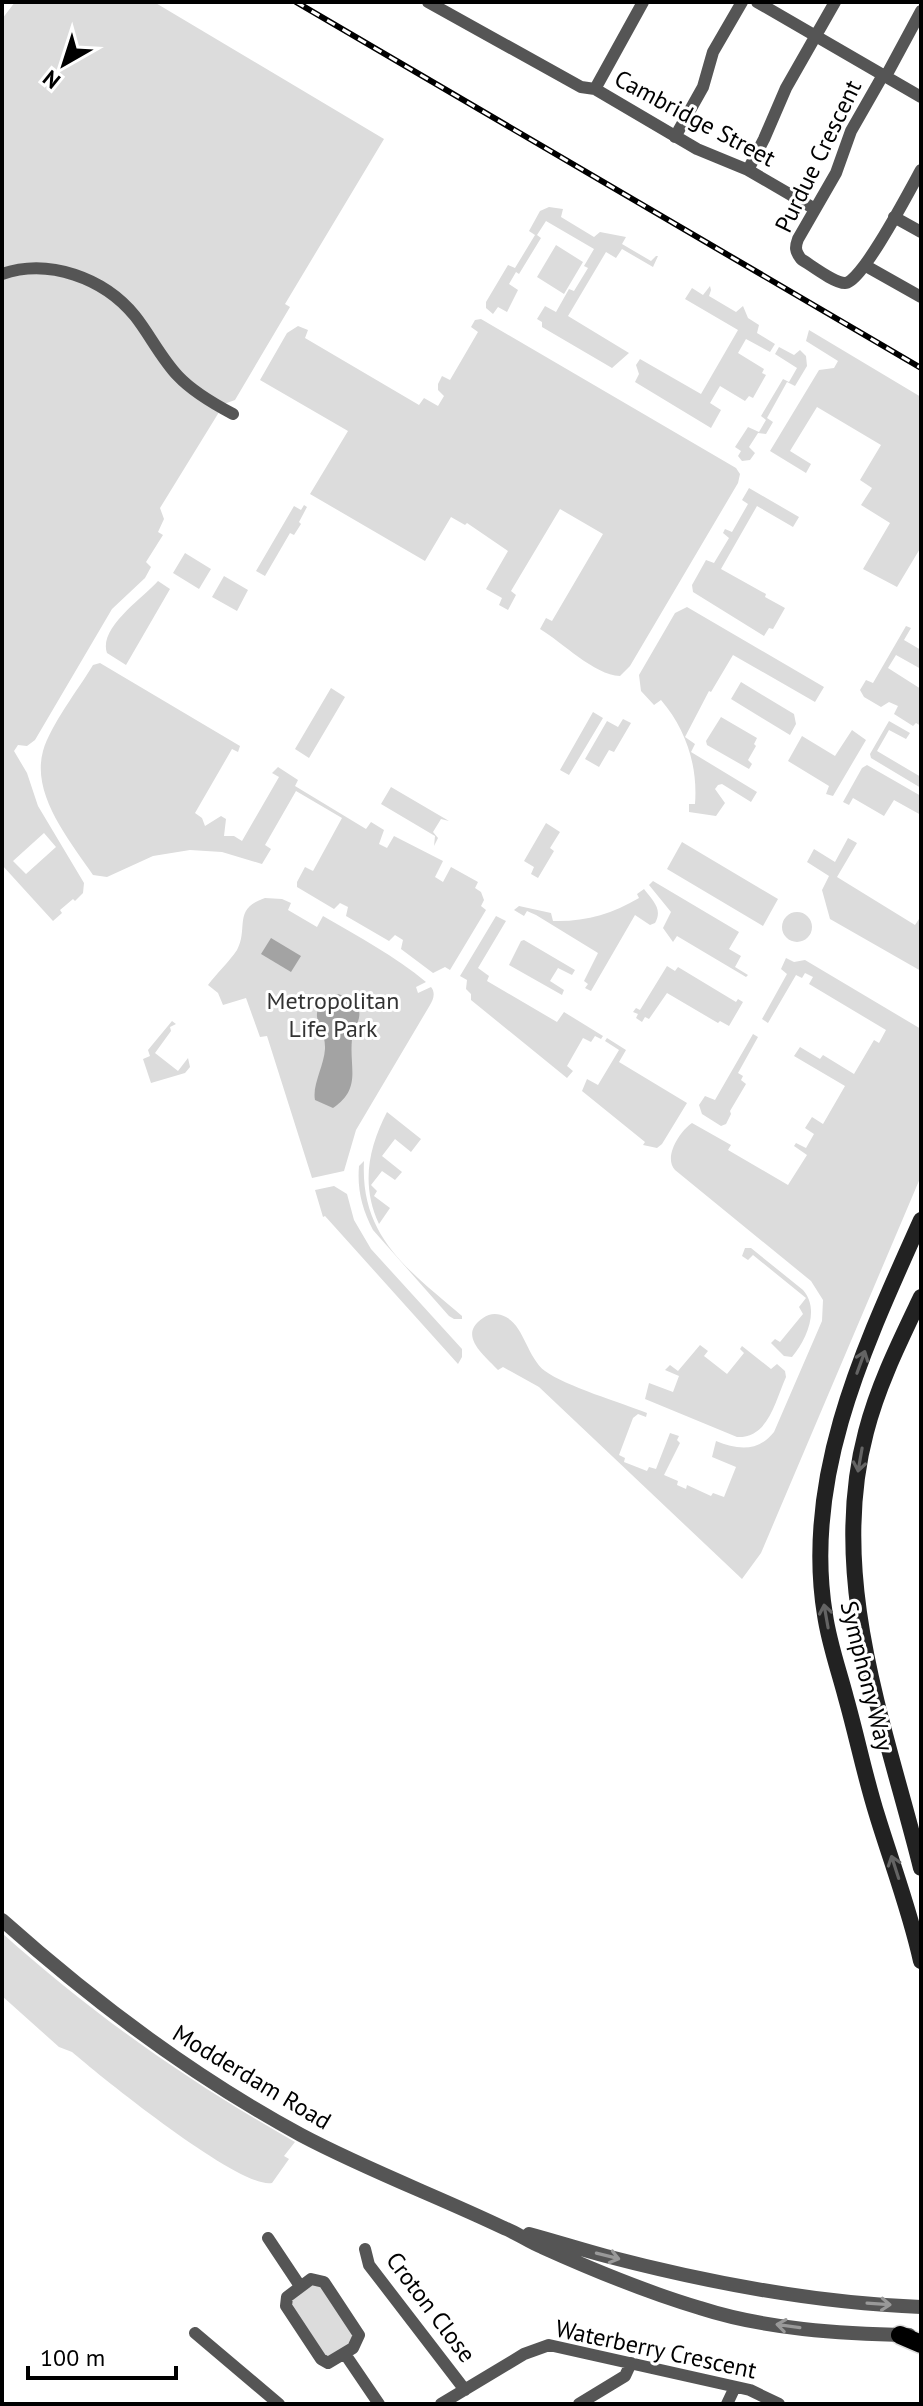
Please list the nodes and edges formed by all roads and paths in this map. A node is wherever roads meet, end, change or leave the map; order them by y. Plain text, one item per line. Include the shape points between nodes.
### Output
1 (428, 2) edge
2 (643, 2) edge
3 (742, 2) edge
4 (757, 2) edge
5 (835, 2) edge
6 (921, 11) edge
7 (815, 36) junction
8 (884, 76) junction
9 (595, 89) junction
10 (921, 97) edge
11 (675, 137) junction
12 (748, 170) junction
13 (921, 170) edge
14 (815, 209) junction
15 (894, 217) junction
16 (921, 232) edge
17 (866, 266) junction
18 (2, 274) edge
19 (921, 297) edge
20 (233, 414) dead end
21 (921, 1220) edge
22 (921, 1297) edge
23 (921, 1868) edge
24 (2, 1920) edge
25 (921, 1961) edge
26 (505, 2228) junction
27 (268, 2238) dead end
28 (365, 2249) dead end
29 (300, 2286) junction
30 (921, 2307) edge
31 (195, 2333) dead end
32 (900, 2335) junction
33 (921, 2336) edge
34 (921, 2344) edge
35 (345, 2354) junction
36 (631, 2363) junction
37 (735, 2387) junction
38 (465, 2390) junction
39 (279, 2404) edge
40 (379, 2404) edge
41 (441, 2404) edge
42 (579, 2404) edge
43 (727, 2404) edge
44 (779, 2404) edge

1 - 9 street, Cambridge Street via 581,87
2 - 9 street
3 - 11 street
4 - 7 street
5 - 7 street
6 - 8 street, Purdue Crescent
7 - 8 street
7 - 12 street
8 - 10 street
8 - 14 street, Purdue Crescent
9 - 11 street, Cambridge Street
11 - 12 street, Cambridge Street
12 - 14 street, Cambridge Street
13 - 15 street
14 - 17 street, Purdue Crescent via 795,246 801,259 846,284
15 - 16 street
15 - 17 street
17 - 19 street
18 - 20 street via 48,270 90,280 110,291 180,378
25 -> 21 main road, Symphony Way via 825,1616 820,1568 826,1484 837,1433 880,1312
22 -> 23 main road, Symphony Way via 866,1432 853,1534 862,1634
24 - 26 street, Modderdam Road via 133,2028 220,2088 329,2149
26 -> 30 street, Modderdam Road via 753,2289
32 -> 26 street, Modderdam Road via 787,2326 700,2309
27 - 29 street
28 - 38 street, Croton Close via 369,2265
29 - 35 street via 314,2278 324,2282 357,2331 357,2344
29 - 35 street via 286,2299 287,2308 324,2361
31 - 39 street
32 - 33 street, Modderdam Road
32 - 34 main road
35 - 40 street
36 - 37 street, Waterberry Crescent
36 - 38 street, Waterberry Crescent via 545,2345
36 - 42 street via 625,2376
37 - 43 street
37 - 44 street, Waterberry Crescent
38 - 41 street, Waterberry Crescent

